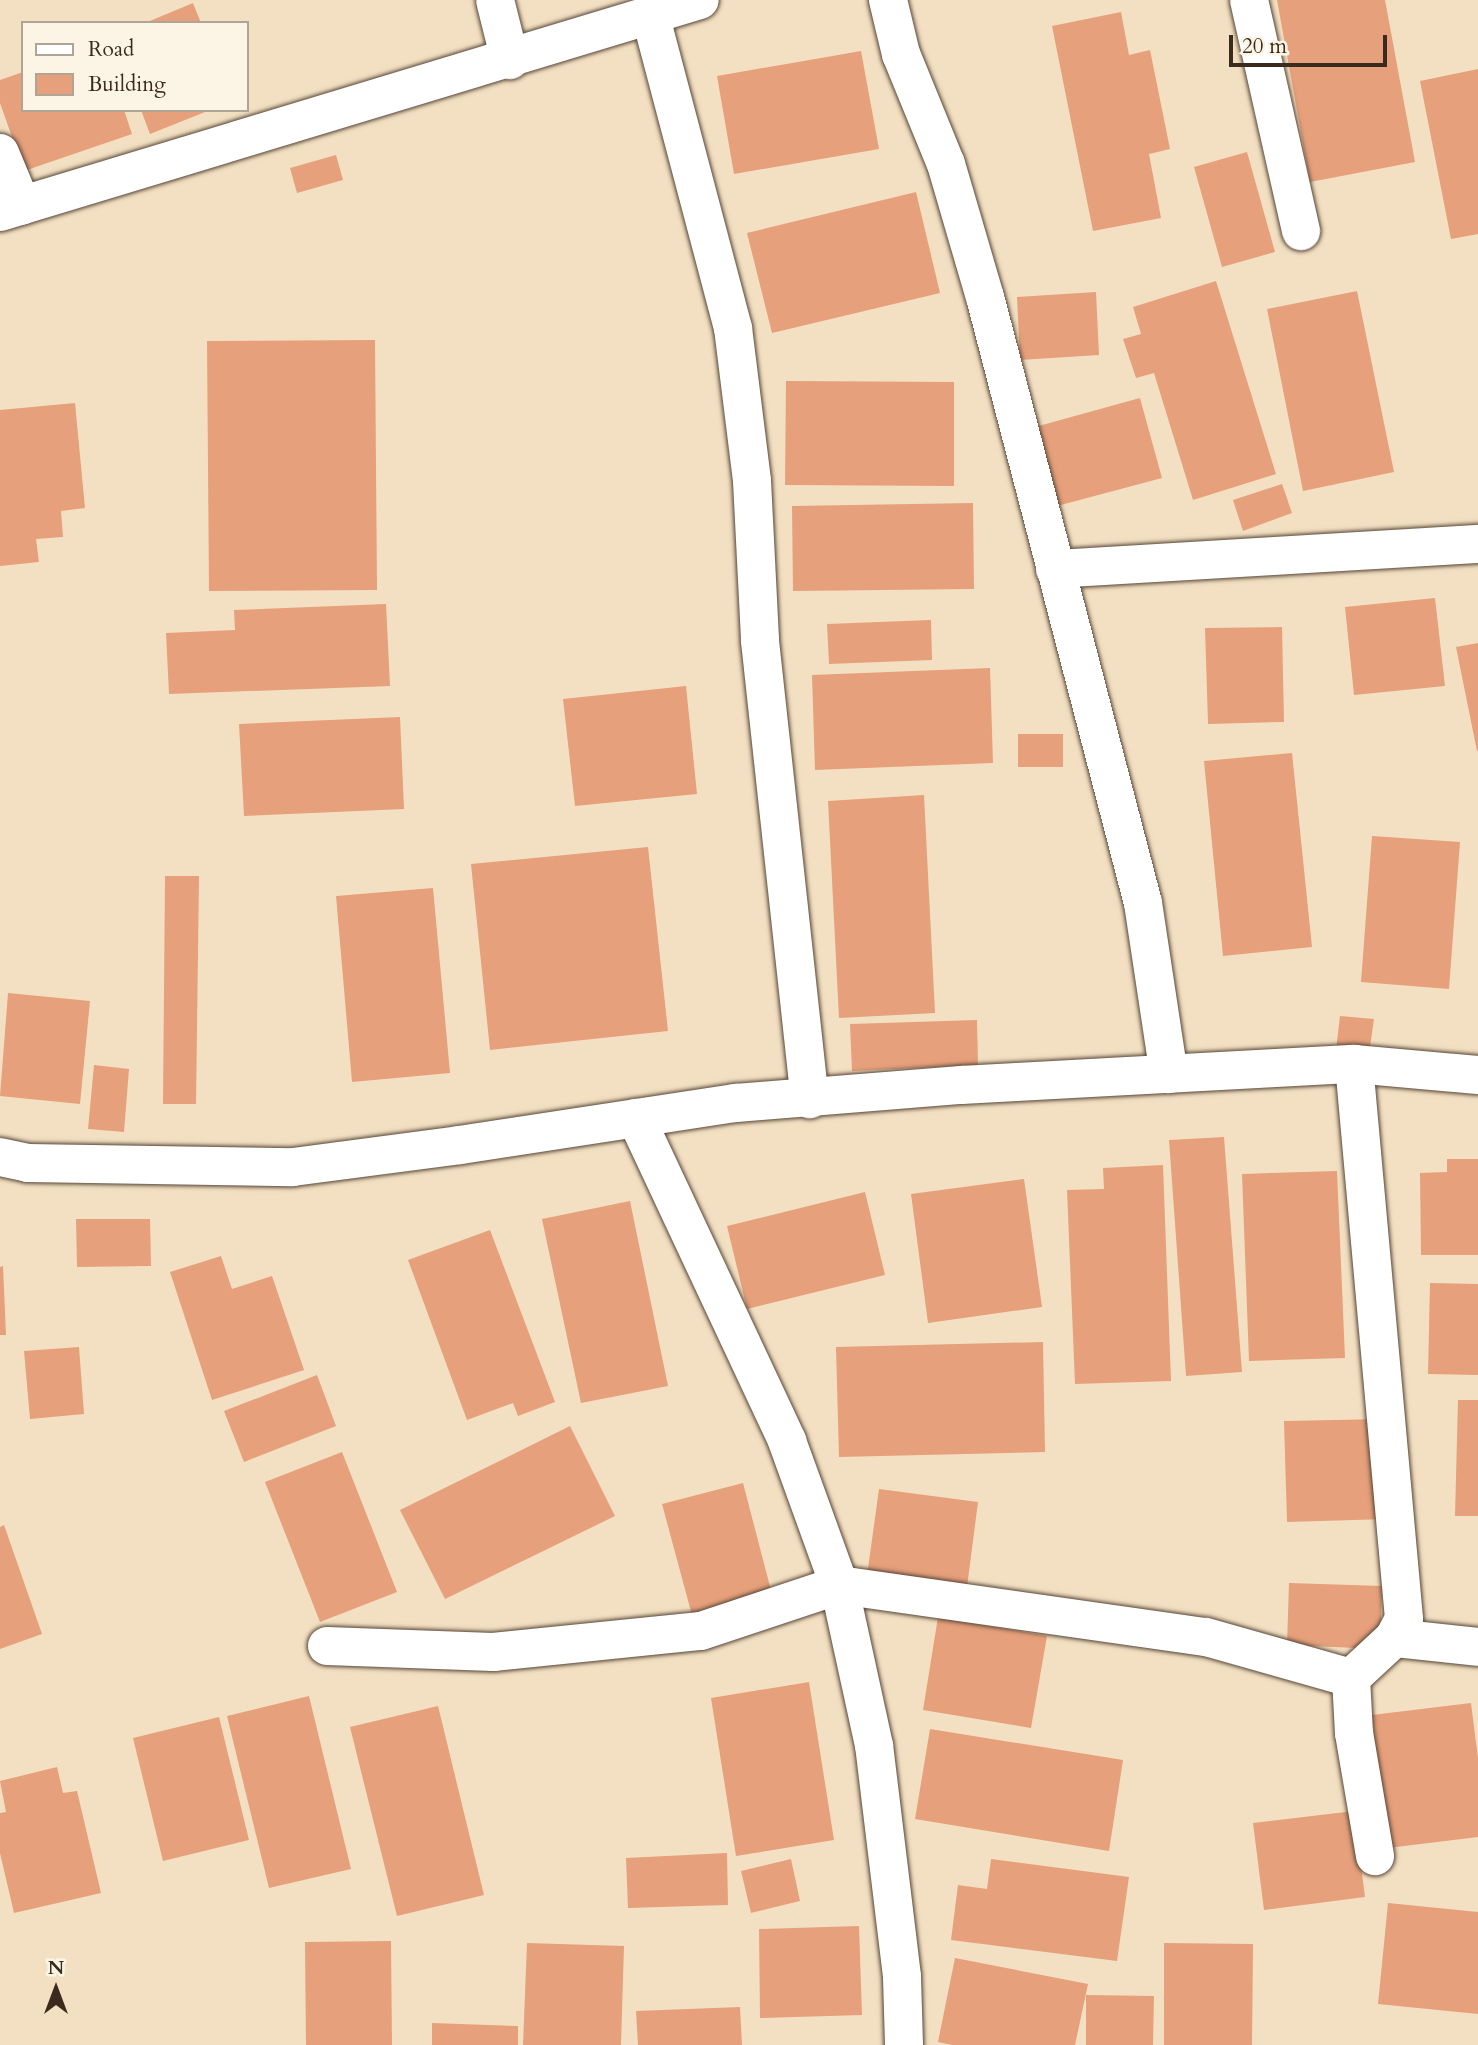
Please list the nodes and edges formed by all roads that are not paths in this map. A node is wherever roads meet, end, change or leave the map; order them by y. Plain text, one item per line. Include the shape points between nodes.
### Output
1 (495, 0) edge
2 (700, 0) edge
3 (888, 0) edge
4 (1249, 0) edge
5 (650, 14) junction
6 (510, 60) junction
7 (0, 153) edge
8 (11, 209) edge
9 (1301, 231) dead end
10 (1478, 544) edge
11 (1055, 569) junction
12 (1354, 1065) junction
13 (1169, 1074) junction
14 (1478, 1075) edge
15 (810, 1099) junction
16 (636, 1118) junction
17 (0, 1157) edge
18 (839, 1585) junction
19 (1394, 1638) junction
20 (327, 1646) dead end
21 (1478, 1647) edge
22 (1351, 1678) junction
23 (1375, 1856) dead end
24 (904, 2045) edge

1 - 6 street
2 - 5 street
3 - 11 street via 901,54 946,164
4 - 9 street
5 - 6 street
5 - 15 street via 733,328 752,481 760,641
6 - 8 street
7 - 8 street
10 - 11 street
11 - 13 street via 1143,903
12 - 13 street
12 - 14 street
12 - 19 street via 1404,1619
13 - 15 street
15 - 16 street via 736,1103
16 - 17 street via 293,1167 27,1163
16 - 18 street via 787,1441
18 - 20 street via 701,1631 493,1652
18 - 22 street via 1206,1637
18 - 24 street via 874,1745 902,1977
19 - 21 street
19 - 22 street
22 - 23 street via 1354,1733

